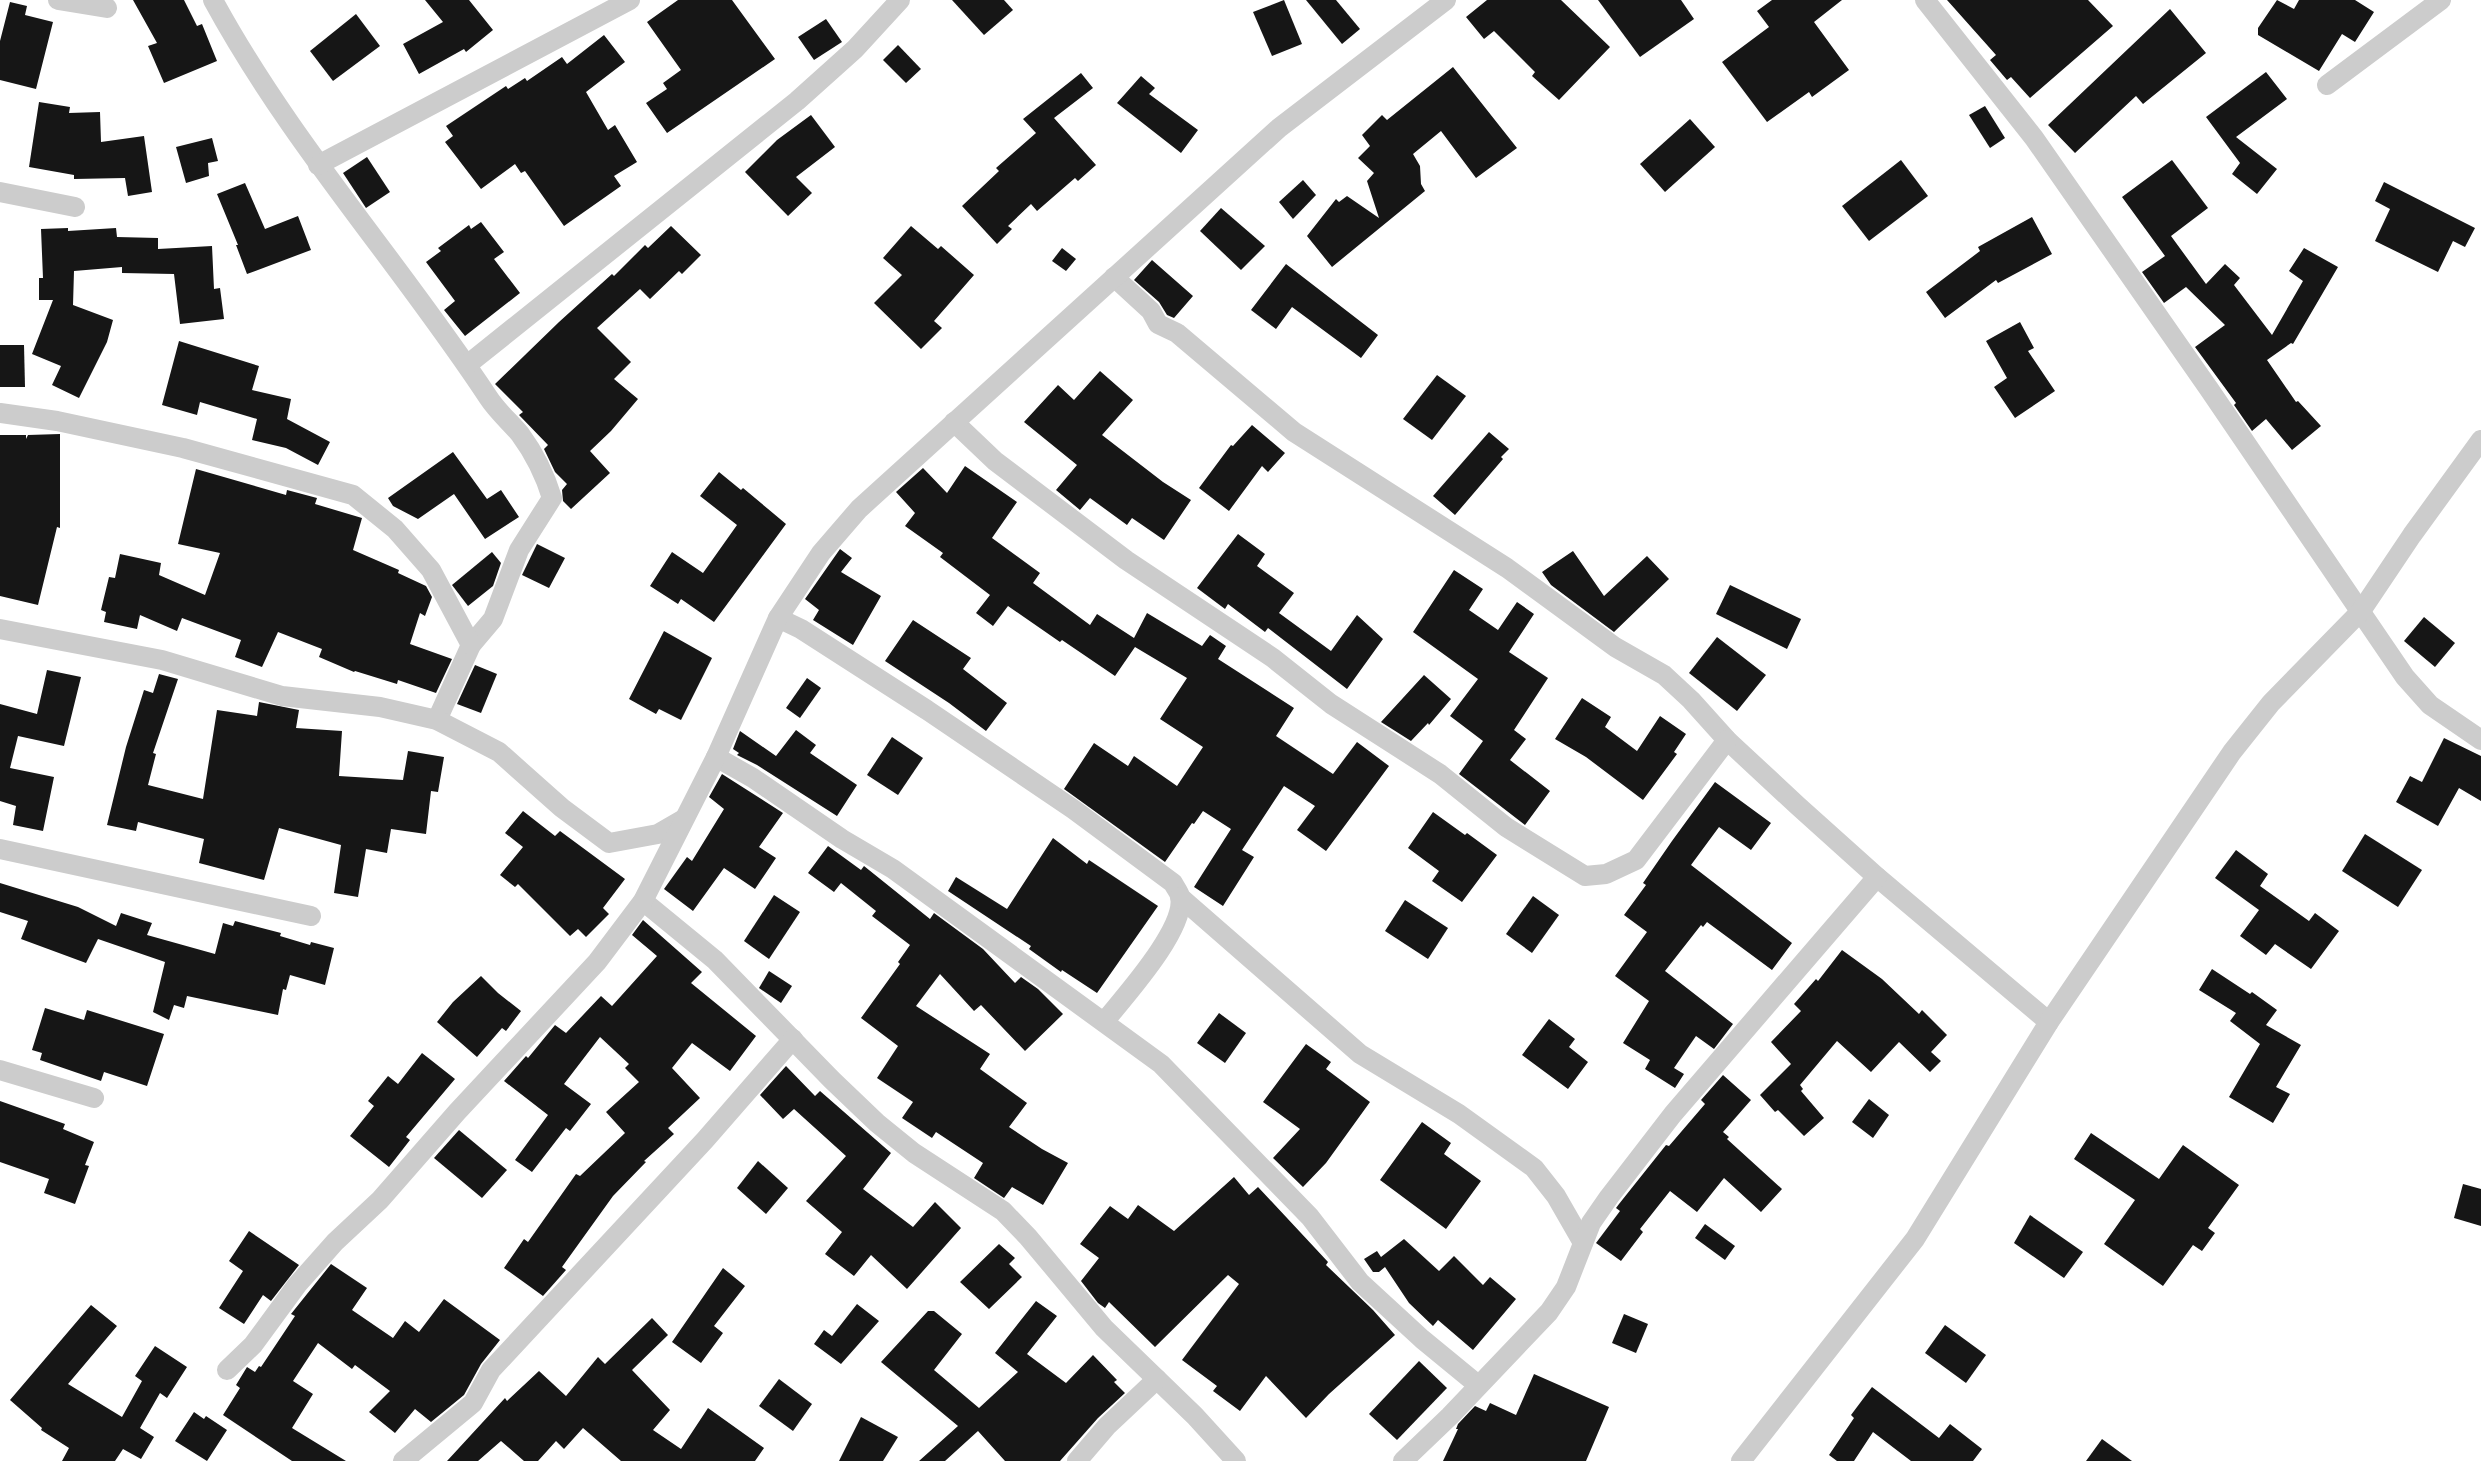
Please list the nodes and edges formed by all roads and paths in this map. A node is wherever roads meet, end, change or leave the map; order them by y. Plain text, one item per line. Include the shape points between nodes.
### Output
1 (58, 0) edge
2 (213, 0) edge
3 (630, 0) edge
4 (900, 0) edge
5 (1446, 0) edge
6 (1925, 0) edge
7 (2440, 0) edge
8 (107, 8) dead end
9 (2327, 85) dead end
10 (318, 165) junction
11 (0, 192) edge
12 (75, 207) dead end
13 (1114, 277) junction
14 (467, 365) junction
15 (0, 413) edge
16 (954, 422) junction
17 (2481, 440) edge
18 (2361, 611) junction
19 (778, 618) junction
20 (0, 629) edge
21 (471, 646) junction
22 (437, 720) junction
23 (1727, 740) junction
24 (2481, 740) edge
25 (716, 758) junction
26 (684, 819) junction
27 (0, 849) edge
28 (1877, 876) junction
29 (1180, 896) junction
30 (643, 901) junction
31 (311, 916) dead end
32 (1104, 1022) junction
33 (2049, 1022) junction
34 (792, 1039) junction
35 (0, 1070) edge
36 (94, 1098) dead end
37 (1583, 1243) junction
38 (228, 1370) dead end
39 (1157, 1379) junction
40 (1478, 1385) junction
41 (1750, 1459) edge
42 (403, 1461) edge
43 (1077, 1461) edge
44 (1236, 1461) edge
45 (1402, 1461) edge

1 - 8 street
2 - 10 street via 240,50
3 - 10 street
4 - 14 street via 855,49 796,101
5 - 13 street via 1279,128
6 - 18 street via 2034,138
7 - 9 street
10 - 14 street via 380,244
11 - 12 street
13 - 16 street
13 - 23 street via 1151,311 1158,324 1177,333 1294,432 1507,568 1615,647 1664,675
14 - 21 street via 495,409 520,435 546,477 552,498 519,550 493,619
15 - 21 street via 106,430 354,495 395,529 431,570
16 - 19 street via 859,509 821,553
16 - 23 street via 995,461 1126,560 1273,658 1331,704 1440,774 1506,827 1585,876 1606,874 1636,860
17 - 18 street
18 - 24 street via 2405,677 2430,705
18 - 33 street via 2271,703 2232,752
19 - 25 street
19 - 29 street via 801,629 927,710 1073,809 1161,873 1173,883
20 - 22 street via 162,660 282,696 380,707
21 - 22 street
22 - 26 street via 499,752 562,808 609,843 658,834
23 - 28 street
25 - 26 street
25 - 32 street via 753,778 893,869
26 - 30 street
27 - 31 street
28 - 33 street
28 - 37 street via 1673,1114 1591,1222
29 - 32 street via 1179,917 1156,957
29 - 37 street via 1360,1054 1459,1114 1534,1168 1556,1196
30 - 34 street via 715,960
30 - 38 street via 597,962 380,1200 335,1242 297,1285 253,1344
32 - 40 street via 1160,1064 1310,1217 1360,1282
33 - 41 street via 1915,1239
34 - 39 street via 906,1147 1003,1211 1104,1328
34 - 42 street via 705,1140 491,1370 473,1403
35 - 36 street
37 - 40 street via 1566,1287 1549,1312
39 - 43 street via 1107,1426
39 - 44 street
40 - 45 street

